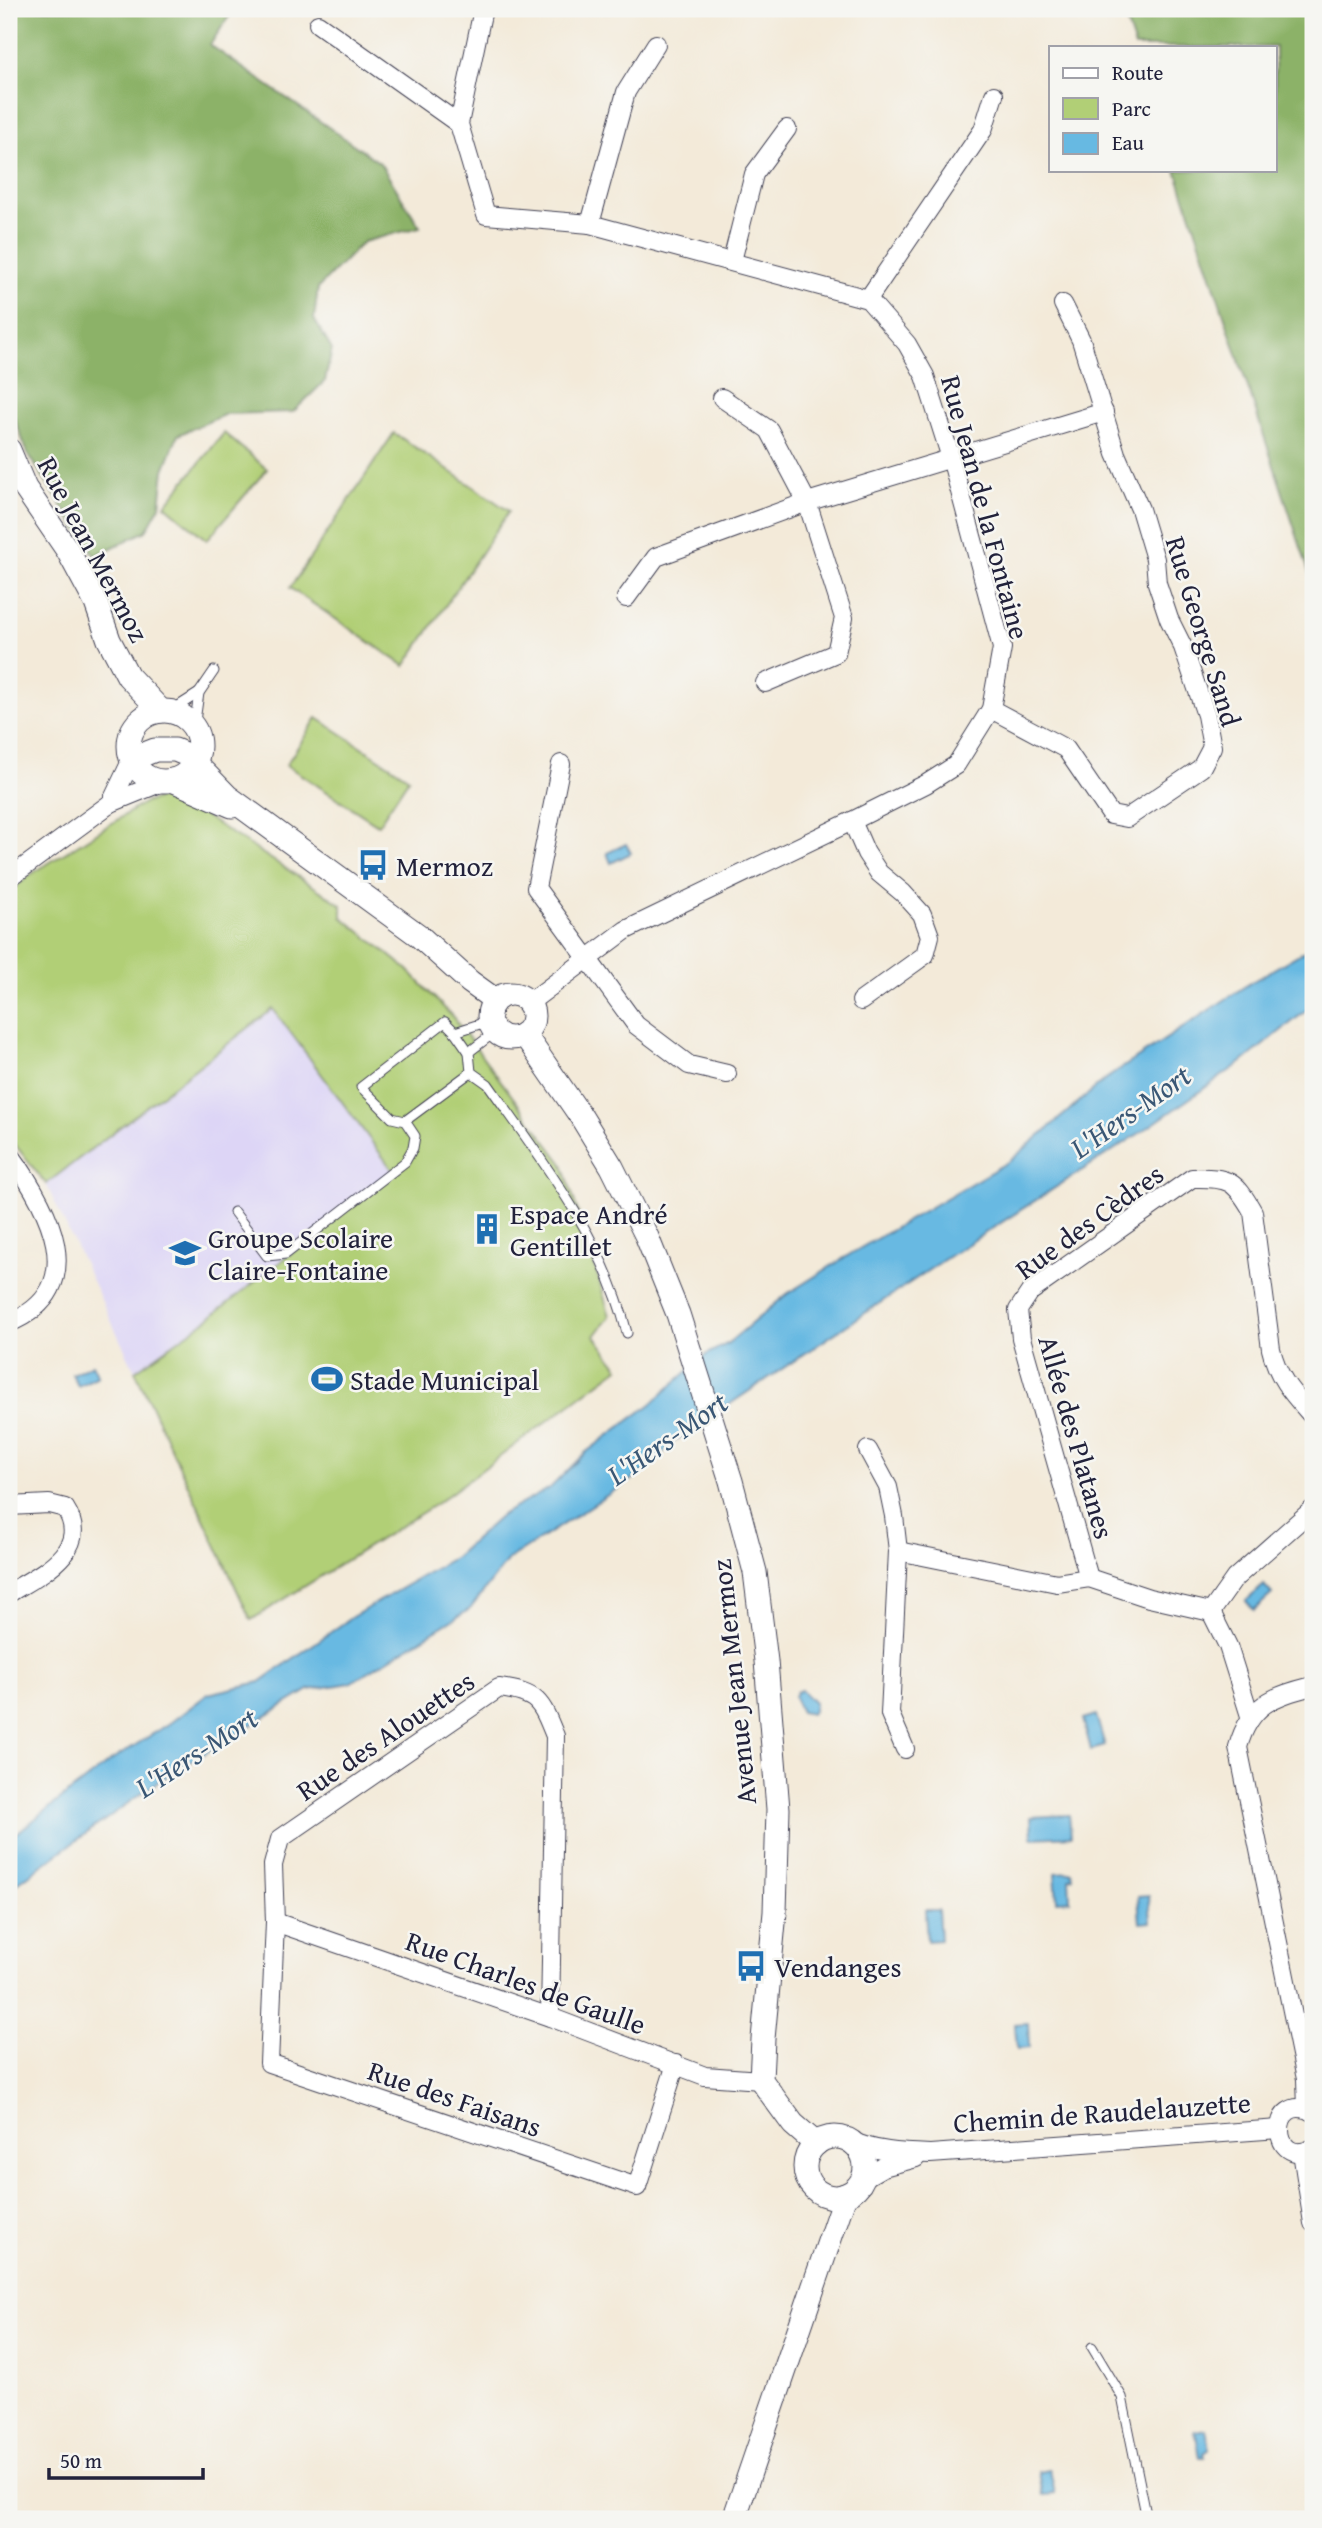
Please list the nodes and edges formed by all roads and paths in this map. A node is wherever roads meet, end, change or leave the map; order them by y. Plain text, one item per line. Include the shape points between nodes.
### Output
1 (483, 9) edge
2 (318, 24) dead end
3 (656, 44) dead end
4 (994, 95) dead end
5 (459, 124) junction
6 (787, 129) dead end
7 (590, 224) junction
8 (732, 261) junction
9 (868, 299) junction
10 (1063, 304) dead end
11 (722, 398) dead end
12 (1104, 412) junction
13 (9, 450) edge
14 (951, 458) junction
15 (807, 502) junction
16 (626, 598) dead end
17 (214, 671) dead end
18 (128, 676) junction
19 (765, 683) dead end
20 (199, 693) junction
21 (991, 709) junction
22 (165, 712) junction
23 (194, 728) junction
24 (134, 729) junction
25 (132, 759) junction
26 (195, 762) junction
27 (561, 764) dead end
28 (168, 781) junction
29 (111, 803) junction
30 (247, 812) junction
31 (852, 821) junction
32 (9, 878) edge
33 (586, 958) junction
34 (530, 1002) junction
35 (861, 1002) dead end
36 (493, 1018) junction
37 (455, 1032) junction
38 (524, 1034) junction
39 (468, 1052) junction
40 (471, 1072) junction
41 (727, 1074) dead end
42 (405, 1121) junction
43 (9, 1153) edge
44 (234, 1212) dead end
45 (1018, 1310) joint
46 (9, 1322) edge
47 (627, 1333) dead end
48 (1313, 1417) edge
49 (868, 1450) dead end
50 (9, 1506) edge
51 (1313, 1509) edge
52 (898, 1551) junction
53 (1089, 1578) junction
54 (9, 1593) edge
55 (1211, 1612) junction
56 (1313, 1686) edge
57 (1250, 1716) junction
58 (905, 1749) dead end
59 (275, 1922) junction
60 (550, 2017) junction
61 (676, 2064) junction
62 (761, 2080) junction
63 (1310, 2110) edge
64 (1279, 2129) junction
65 (847, 2139) junction
66 (816, 2144) junction
67 (1307, 2150) edge
68 (930, 2154) junction
69 (862, 2179) junction
70 (845, 2195) junction
71 (1313, 2223) edge
72 (1092, 2347) dead end
73 (734, 2519) edge
74 (1147, 2519) edge

1 - 5 street
2 - 5 street
3 - 7 street via 626,92
4 - 9 street via 983,130
5 - 7 street via 486,215
6 - 8 street via 754,174
7 - 8 street
8 - 9 street
9 - 14 street, Rue Jean de la Fontaine via 907,344 925,376
10 - 12 street, Rue George Sand via 1081,340
11 - 15 street via 769,430
12 - 14 street
12 - 21 street, Rue George Sand via 1140,509 1157,583 1206,715 1212,747 1201,768 1127,818 1111,815 1066,749
13 - 18 street, Rue Jean Mermoz via 25,488 96,603
14 - 15 street
14 - 21 street, Rue Jean de la Fontaine via 1002,648
15 - 16 street via 656,557
15 - 19 street via 844,618 836,653
17 - 20 lane
18 - 22 street, Rue Jean Mermoz
18 - 24 street, Rue Jean Mermoz
20 - 22 lane
20 - 23 lane
21 - 31 street, Rue Jean de la Fontaine via 956,765
22 - 23 street, Rue Jean Mermoz via 184,717
22 - 24 street via 149,715
23 - 26 street via 200,742
24 - 25 street, Rue Jean Mermoz
25 - 26 street via 155,750 175,750
25 - 28 street via 145,775
25 - 29 street
26 - 28 street via 188,772
26 - 30 street
27 - 33 street via 536,888
28 - 29 street
28 - 30 street
29 - 32 street
30 - 36 street via 418,935 470,982
31 - 33 street, Rue Jean de la Fontaine via 625,930
31 - 35 street via 866,853 922,914 930,936 925,955
33 - 34 street, Rue Jean de la Fontaine
33 - 41 street via 636,1025 689,1065
34 - 36 street via 517,994 505,994
34 - 38 street via 533,1018
36 - 37 lane
36 - 38 street via 509,1039
36 - 39 lane
37 - 39 lane
37 - 42 lane via 445,1022 362,1087 392,1118
38 - 62 street, Avenue Jean Mermoz via 612,1167 647,1237 678,1314 755,1573 778,1809
39 - 40 lane
40 - 42 lane
40 - 47 lane via 488,1084 575,1210 618,1298
42 - 44 lane via 415,1136 405,1162 286,1254 267,1256
43 - 46 street via 53,1230 57,1250 52,1288 35,1308
45 - 48 street, Rue des Cèdres via 1030,1292 1192,1178 1228,1180 1253,1212 1276,1370
45 - 53 street, Allée des Platanes via 1021,1338
49 - 52 street via 888,1488
50 - 54 street via 65,1508 72,1525 71,1543 56,1563
51 - 55 street via 1235,1578
52 - 53 street via 1057,1583
52 - 58 street via 890,1714
53 - 55 street
55 - 57 street via 1228,1646
56 - 57 street via 1285,1693
57 - 63 street via 1238,1747
59 - 60 street, Rue Charles de Gaulle
59 - 60 street, Rue des Alouettes via 273,1865 279,1839 499,1688 525,1692 544,1708 555,1736
59 - 61 street, Rue des Faisans via 269,2063 637,2187
60 - 61 street, Rue Charles de Gaulle
61 - 62 street, Rue Charles de Gaulle via 705,2076
62 - 66 street via 793,2124
63 - 64 street via 1288,2112
64 - 67 street via 1284,2144 1294,2151
64 - 68 street, Chemin de Raudelauzette
65 - 66 street via 825,2138
65 - 68 street, Chemin de Raudelauzette via 880,2151
65 - 69 street via 863,2156
66 - 70 street via 806,2162 810,2182 825,2194
67 - 71 street
68 - 69 street, Chemin de Raudelauzette via 883,2167
69 - 70 street
70 - 73 street
72 - 74 lane via 1122,2397

